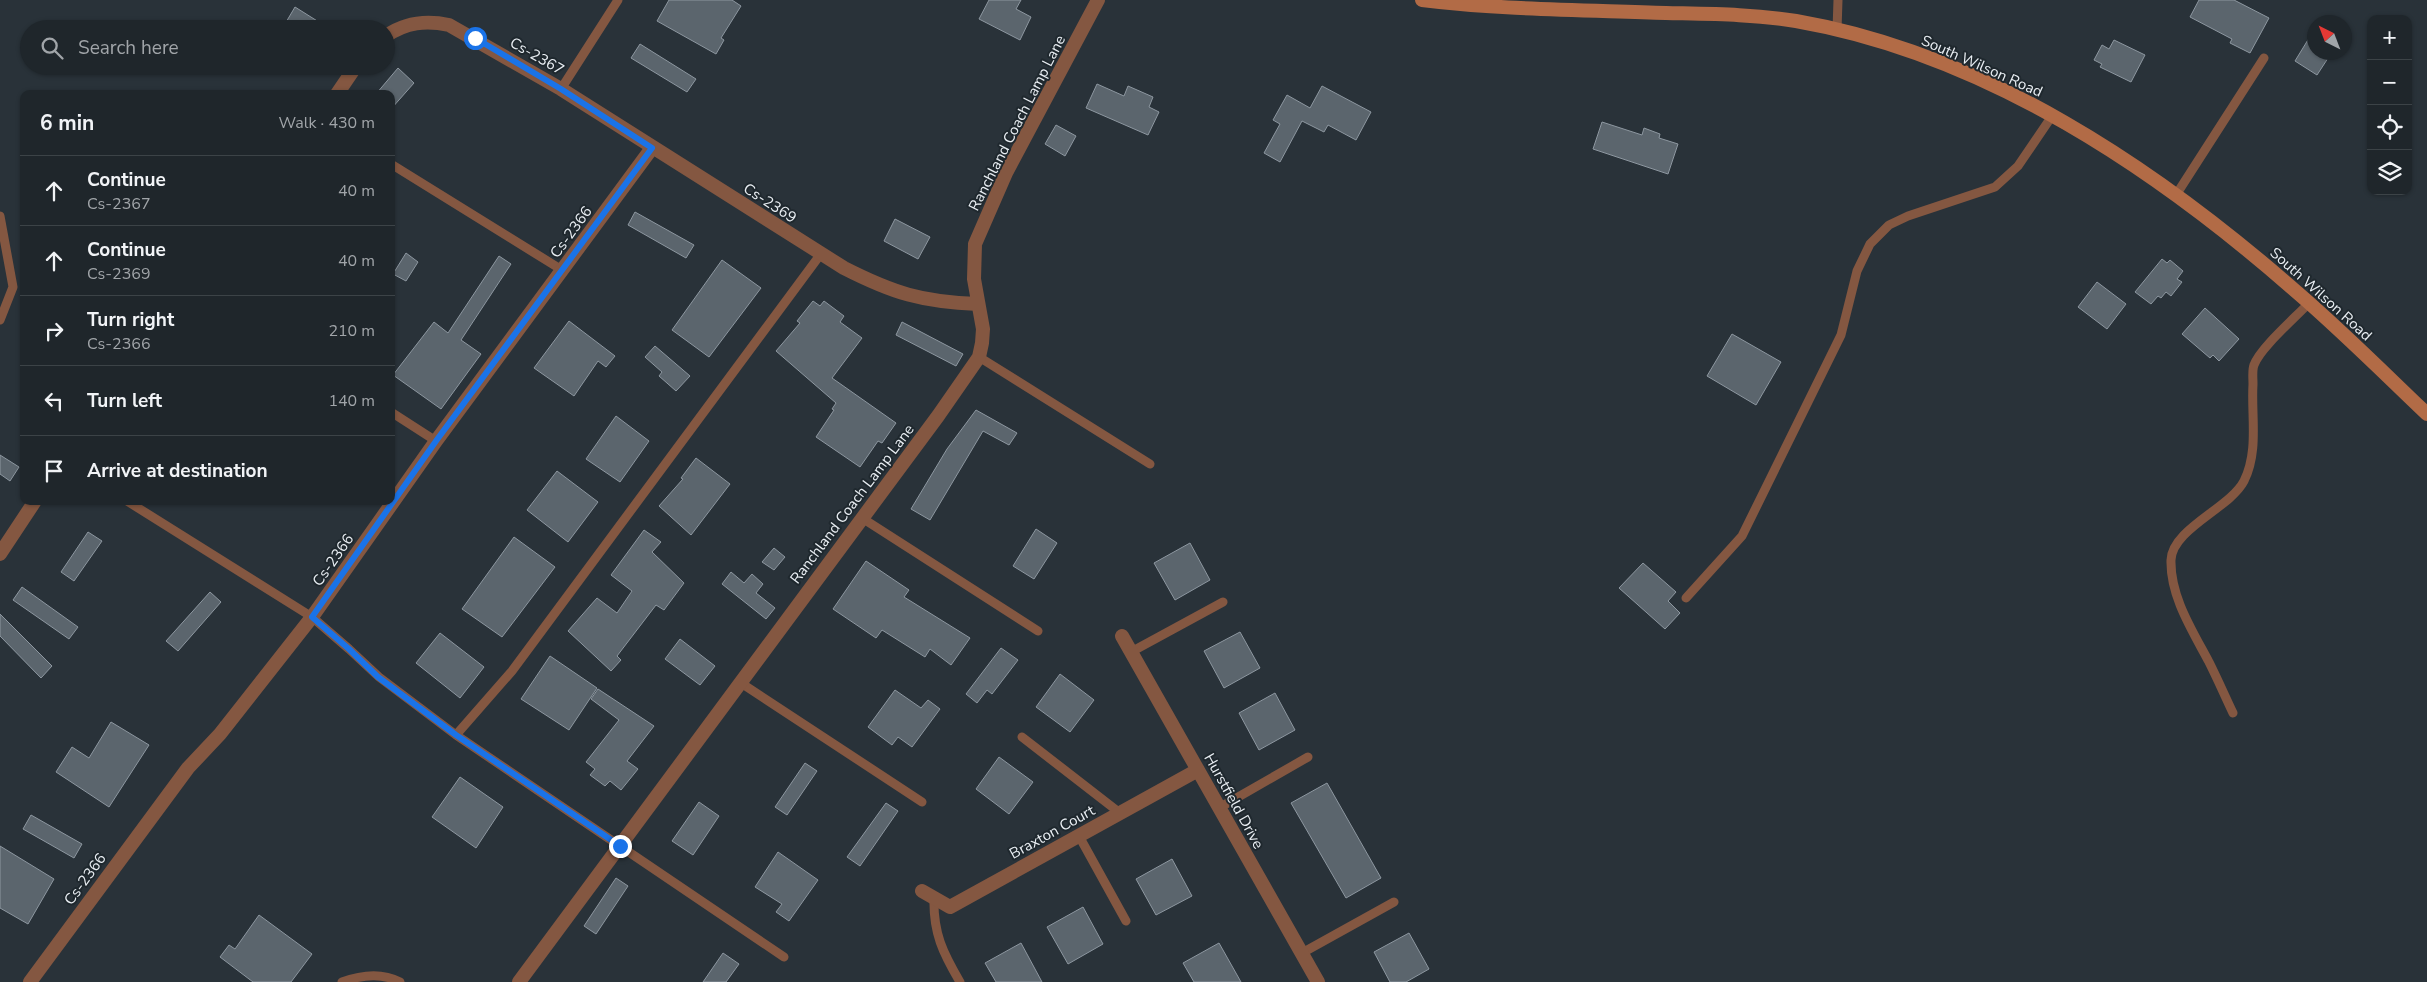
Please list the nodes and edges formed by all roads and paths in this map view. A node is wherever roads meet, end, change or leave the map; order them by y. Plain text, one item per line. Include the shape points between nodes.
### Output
1 (618, 0) edge
2 (1098, 0) edge
3 (1422, 0) edge
4 (1838, 0) edge
5 (1460, 2) edge
6 (1836, 30) junction
7 (395, 31) edge
8 (2264, 58) dead end
9 (350, 75) edge
10 (561, 89) junction
11 (340, 90) edge
12 (2052, 116) junction
13 (652, 148) junction
14 (395, 166) edge
15 (2176, 195) junction
16 (0, 216) edge
17 (820, 255) junction
18 (562, 270) junction
19 (2309, 303) junction
20 (978, 304) junction
21 (0, 320) edge
22 (979, 357) junction
23 (2427, 414) edge
24 (395, 415) edge
25 (436, 441) junction
26 (1150, 464) dead end
27 (395, 499) edge
28 (32, 505) edge
29 (133, 505) edge
30 (391, 505) edge
31 (862, 518) junction
32 (0, 554) edge
33 (1686, 598) dead end
34 (1223, 602) dead end
35 (312, 617) junction
36 (1038, 630) dead end
37 (1122, 636) dead end
38 (1131, 652) junction
39 (741, 683) junction
40 (2233, 713) dead end
41 (456, 735) junction
42 (1022, 737) dead end
43 (1308, 757) dead end
44 (1198, 770) junction
45 (922, 802) dead end
46 (1219, 808) junction
47 (1120, 813) junction
48 (1079, 836) junction
49 (620, 846) junction
50 (928, 894) joint
51 (1394, 902) dead end
52 (1126, 921) dead end
53 (1302, 953) junction
54 (784, 957) dead end
55 (30, 982) edge
56 (342, 982) edge
57 (400, 982) edge
58 (520, 982) edge
59 (960, 982) edge
60 (1318, 982) edge

1 - 10 lane
2 - 20 street, Ranchland Coach Lamp Lane via 1006,173 974,244
3 - 5 main road, South Wilson Road
4 - 6 lane
5 - 6 main road, South Wilson Road via 1532,9 1744,15
6 - 12 main road, South Wilson Road via 1948,66
7 - 10 street, Cs-2367 via 407,25 432,21 449,25
8 - 15 lane
9 - 11 street
10 - 13 street, Cs-2369
12 - 15 main road, South Wilson Road
12 - 33 lane via 2018,166 1995,187 1908,216 1889,225 1870,244 1857,271 1841,335 1742,536
13 - 17 street, Cs-2369
13 - 18 street, Cs-2366
14 - 18 lane
15 - 19 main road, South Wilson Road
16 - 21 lane via 13,287
17 - 20 street, Cs-2369 via 875,284 906,295 942,303
17 - 41 lane via 512,671
18 - 25 street, Cs-2366
19 - 23 main road, South Wilson Road
19 - 40 lane via 2267,346 2254,365 2253,439 2250,465 2243,483 2225,503 2183,536 2171,557 2172,584
20 - 22 street, Ranchland Coach Lamp Lane via 983,329
22 - 26 lane
22 - 31 street, Ranchland Coach Lamp Lane
24 - 25 lane
25 - 27 street, Cs-2366
28 - 32 street
29 - 35 lane
30 - 35 street, Cs-2366
31 - 36 lane
31 - 39 street, Ranchland Coach Lamp Lane
34 - 38 lane
35 - 41 lane via 378,677
35 - 55 street, Cs-2366 via 220,734 188,768
37 - 38 street, Hurstfield Drive
38 - 44 street, Hurstfield Drive
39 - 45 lane
39 - 49 street, Ranchland Coach Lamp Lane
41 - 49 lane
42 - 47 lane
43 - 46 lane
44 - 46 street, Hurstfield Drive
44 - 47 street, Braxton Court
46 - 53 street, Hurstfield Drive
47 - 48 street, Braxton Court
48 - 50 street, Braxton Court via 950,907
48 - 52 lane
49 - 54 lane
49 - 58 street, Ranchland Coach Lamp Lane
50 - 59 lane via 945,956
51 - 53 lane
53 - 60 street, Hurstfield Drive
56 - 57 lane via 358,976 377,975

